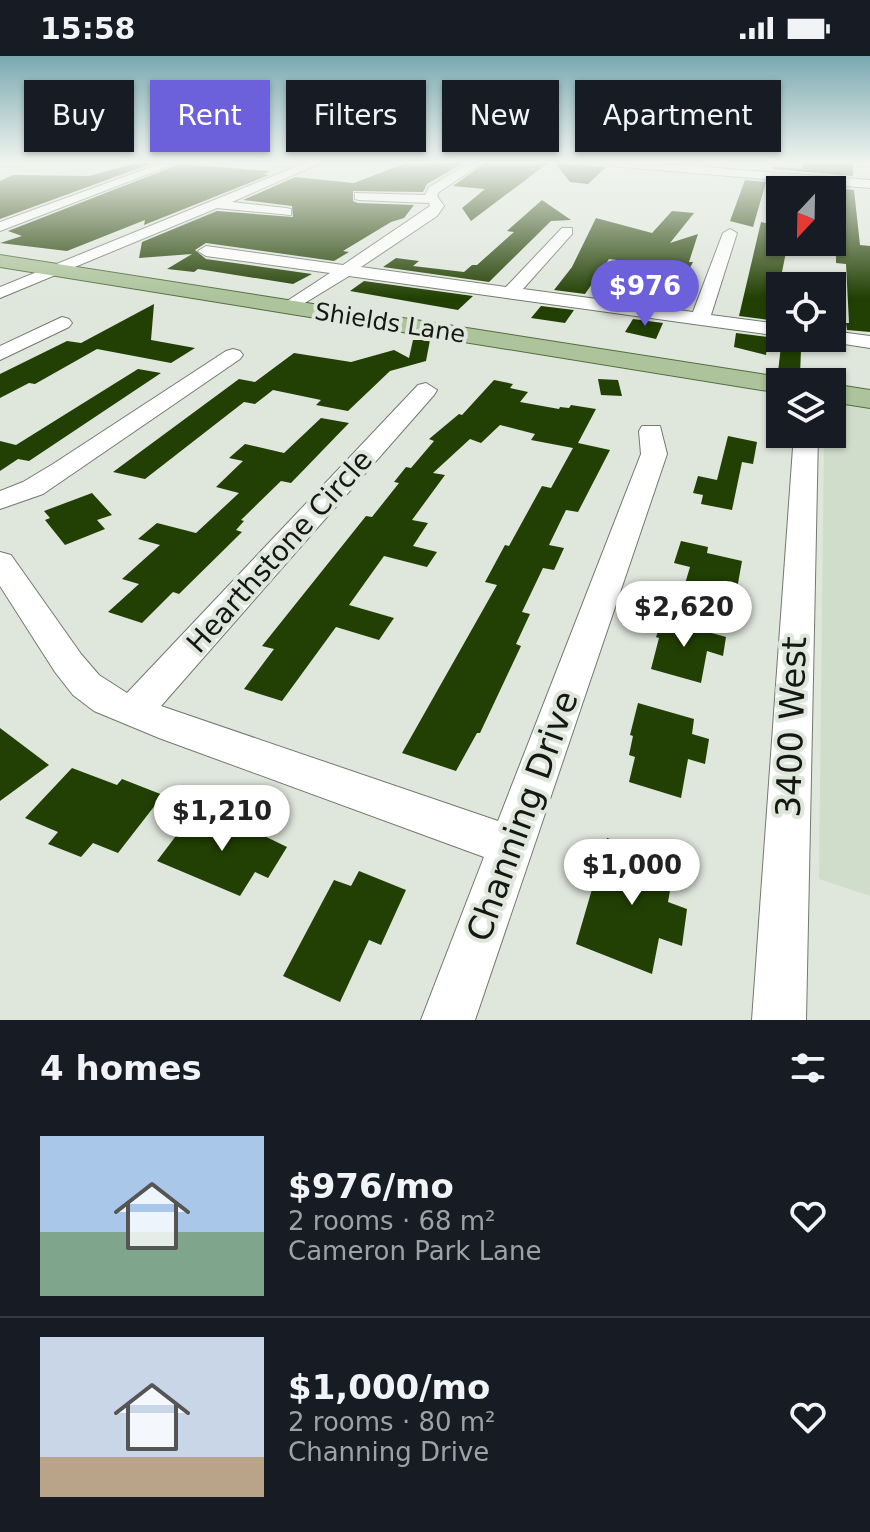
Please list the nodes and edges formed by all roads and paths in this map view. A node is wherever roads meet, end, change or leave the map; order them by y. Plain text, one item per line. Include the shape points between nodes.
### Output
1 (51, 208) edge
2 (205, 208) edge
3 (250, 208) edge
4 (436, 208) edge
5 (286, 212) dead end
6 (0, 227) edge
7 (567, 231) dead end
8 (730, 233) dead end
9 (206, 251) dead end
10 (0, 261) edge
11 (58, 269) junction
12 (346, 270) junction
13 (0, 293) edge
14 (510, 293) junction
15 (290, 307) junction
16 (700, 319) junction
17 (62, 323) dead end
18 (766, 328) edge
19 (846, 339) edge
20 (870, 342) edge
21 (0, 354) edge
22 (233, 355) dead end
23 (766, 383) edge
24 (426, 390) dead end
25 (846, 395) edge
26 (870, 399) edge
27 (651, 431) dead end
28 (805, 448) edge
29 (0, 501) edge
30 (0, 562) edge
31 (133, 712) junction
32 (511, 846) junction
33 (448, 1020) edge
34 (779, 1020) edge

1 - 6 street
2 - 11 street
3 - 5 street
4 - 12 street
7 - 14 street
8 - 16 street
9 - 12 street
10 - 11 main road, Shields Lane
11 - 13 street
11 - 15 main road, Shields Lane
12 - 14 street
12 - 15 street
14 - 16 street
15 - 23 main road, Shields Lane
16 - 18 street
17 - 21 street
19 - 20 street
22 - 29 street via 49,479
24 - 31 street, Hearthstone Circle
25 - 26 main road
27 - 32 street, Channing Drive via 654,454
28 - 34 street, 3400 West
30 - 31 street via 86,685
31 - 32 street
32 - 33 street, Channing Drive

